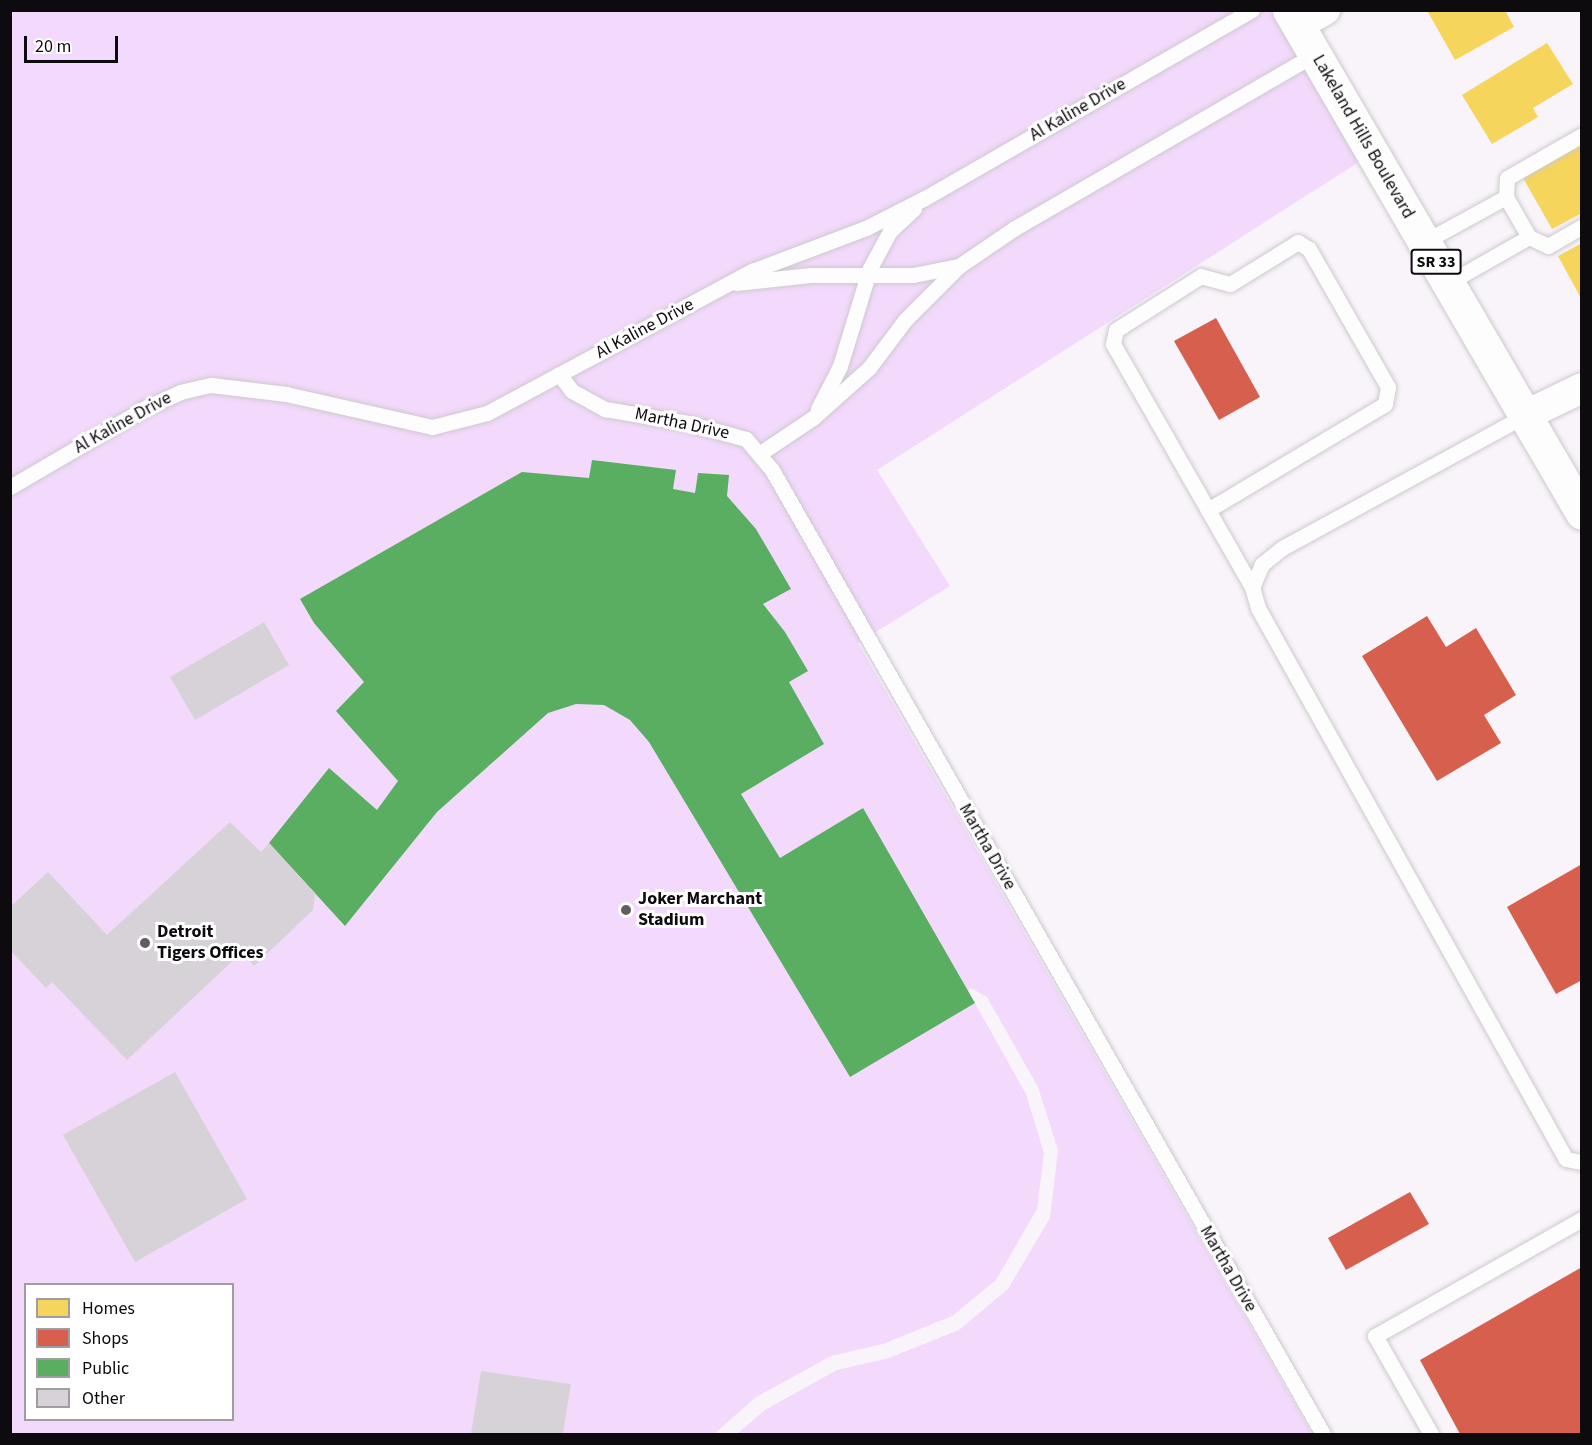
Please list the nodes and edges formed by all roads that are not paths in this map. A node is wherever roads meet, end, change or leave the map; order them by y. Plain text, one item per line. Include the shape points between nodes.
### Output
1 (1252, 10) edge
2 (1304, 15) edge
3 (1315, 54) junction
4 (1581, 135) edge
5 (925, 198) junction
6 (1506, 198) junction
7 (1581, 226) edge
8 (1529, 237) junction
9 (1424, 242) junction
10 (959, 266) junction
11 (868, 276) junction
12 (1448, 283) junction
13 (728, 284) junction
14 (559, 374) junction
15 (1581, 388) edge
16 (1526, 415) junction
17 (814, 417) junction
18 (759, 454) junction
19 (10, 487) edge
20 (1208, 510) junction
21 (1581, 513) edge
22 (1252, 587) junction
23 (1581, 1162) edge
24 (1581, 1219) edge
25 (1323, 1434) edge
26 (1431, 1434) edge

1 - 5 lane, Al Kaline Drive
2 - 3 main road, Lakeland Hills Boulevard / SR 33
3 - 9 main road, Lakeland Hills Boulevard / SR 33
3 - 10 lane via 1015,228
4 - 6 lane via 1507,178
5 - 11 lane via 890,231
5 - 13 lane, Al Kaline Drive via 866,228 752,271
6 - 8 lane
6 - 9 lane
7 - 8 lane via 1548,246
8 - 12 lane
9 - 12 main road, Lakeland Hills Boulevard / SR 33
10 - 11 lane via 913,275
10 - 17 lane via 905,320 869,368
11 - 13 lane via 811,274
11 - 17 lane via 840,366
12 - 16 main road, Lakeland Hills Boulevard / SR 33
13 - 14 lane, Al Kaline Drive
14 - 18 lane, Martha Drive via 573,391 605,409 687,423 746,439
14 - 19 lane, Al Kaline Drive via 487,412 432,427 286,394 212,385 180,392 147,407
15 - 16 street
16 - 21 main road, Lakeland Hills Boulevard / SR 33
16 - 22 lane via 1282,548 1262,564
17 - 18 lane
18 - 25 lane, Martha Drive via 772,470
20 - 20 lane via 1113,344 1116,330 1201,276 1230,284 1298,242 1309,249 1388,387 1385,404
20 - 22 lane
22 - 23 lane via 1258,608 1566,1159
24 - 26 lane via 1375,1336

